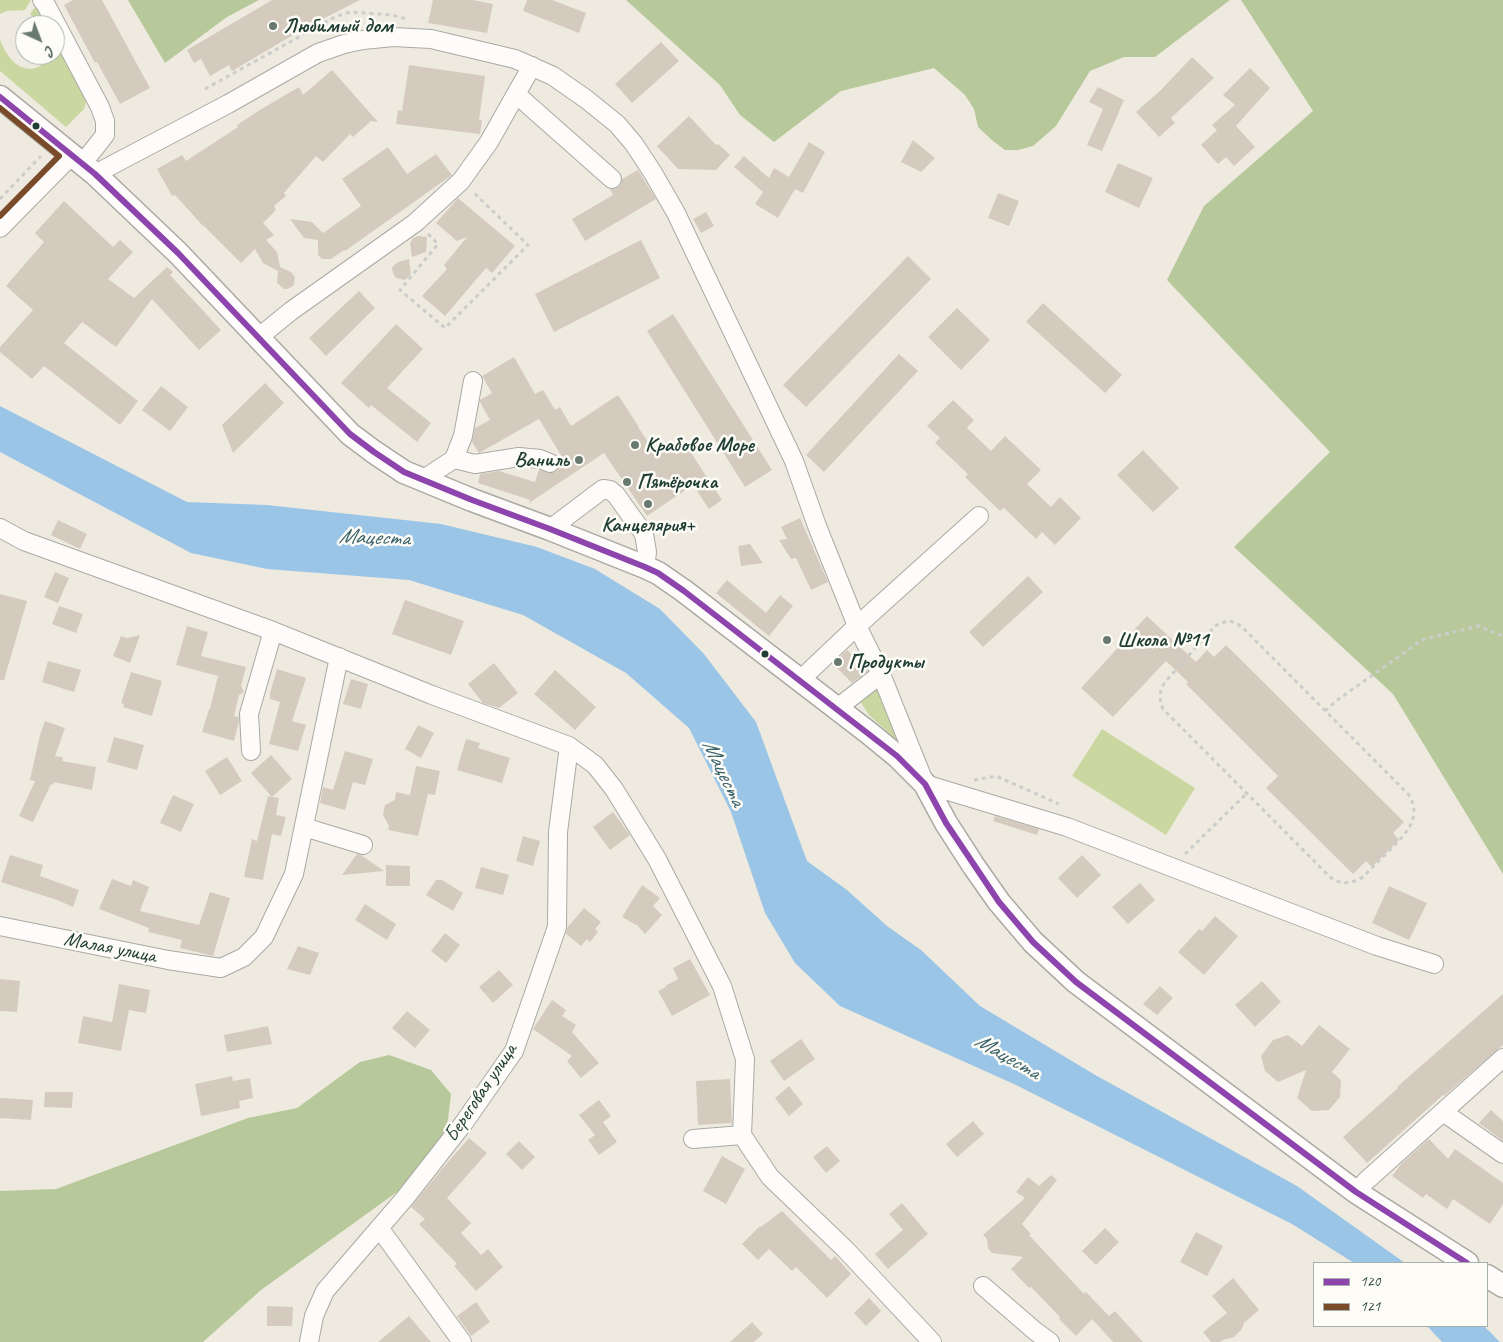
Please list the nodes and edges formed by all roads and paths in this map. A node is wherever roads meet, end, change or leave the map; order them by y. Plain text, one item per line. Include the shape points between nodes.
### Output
1 (42, 0) edge
2 (411, 20) dead end
3 (532, 66) junction
4 (205, 89) dead end
5 (516, 94) junction
6 (0, 97) edge
7 (43, 152) dead end
8 (83, 164) junction
9 (612, 179) dead end
10 (462, 181) junction
11 (0, 199) edge
12 (415, 223) junction
13 (0, 228) edge
14 (259, 337) junction
15 (473, 381) dead end
16 (454, 459) junction
17 (550, 463) dead end
18 (422, 480) junction
19 (978, 516) dead end
20 (0, 528) edge
21 (550, 529) junction
22 (645, 567) junction
23 (857, 626) junction
24 (273, 631) junction
25 (1503, 636) edge
26 (339, 657) junction
27 (881, 674) junction
28 (799, 680) junction
29 (836, 708) junction
30 (1326, 711) junction
31 (569, 746) junction
32 (251, 751) dead end
33 (925, 784) junction
34 (1246, 793) junction
35 (304, 827) junction
36 (363, 844) dead end
37 (1183, 856) dead end
38 (0, 926) edge
39 (1434, 964) dead end
40 (1503, 1058) edge
41 (1443, 1112) junction
42 (742, 1135) junction
43 (693, 1139) dead end
44 (1503, 1154) edge
45 (1356, 1192) junction
46 (380, 1229) junction
47 (1465, 1262) edge
48 (1488, 1277) edge
49 (983, 1286) dead end
50 (1503, 1286) edge
51 (309, 1342) edge
52 (462, 1342) edge
53 (932, 1342) edge
54 (1050, 1342) edge

1 - 8 street via 105,121 105,135
2 - 4 path via 350,12 335,17
3 - 5 street
3 - 8 street via 431,39 394,36 344,44 318,53 228,104
3 - 23 street via 586,98 616,124 654,173 794,460
5 - 9 street
5 - 10 street
6 - 8 main road
7 - 11 path
8 - 13 street
8 - 14 main road via 178,253
10 - 12 street
10 - 12 path via 528,245 446,328 400,290 438,244
12 - 14 street
14 - 18 main road via 350,434 404,472
15 - 16 street via 463,436
16 - 17 street via 475,464 519,457
16 - 18 street
18 - 21 main road
19 - 23 street
20 - 24 street via 24,541
21 - 22 main road
21 - 22 street via 603,489 610,490 644,534
22 - 28 main road via 691,597
23 - 27 street
23 - 28 street
24 - 26 street
24 - 32 street via 249,714
25 - 30 path via 1478,626 1422,640
26 - 31 street
26 - 35 street
27 - 29 street
27 - 33 street
28 - 29 main road
29 - 33 main road via 897,756
30 - 34 path via 1238,624 1230,621 1215,626 1165,682 1160,702 1163,709
30 - 34 path via 1409,795 1414,812 1407,832 1363,877 1355,882 1339,883
31 - 42 street via 595,765 614,789 657,859 722,986 745,1060
31 - 46 street, Береговая улица via 558,832 557,927 514,1051 463,1124
33 - 39 street via 1067,827 1377,946
33 - 45 main road via 973,865 1033,942 1109,1008
34 - 37 path
35 - 36 street
35 - 38 street, Малая улица via 294,874 264,937 244,957 221,968
40 - 41 street
41 - 44 street
41 - 45 street
42 - 43 street
42 - 53 street via 770,1177 845,1249
45 - 47 main road
46 - 51 street, Береговая улица via 325,1290 314,1316
46 - 52 street
48 - 50 main road
49 - 54 street

